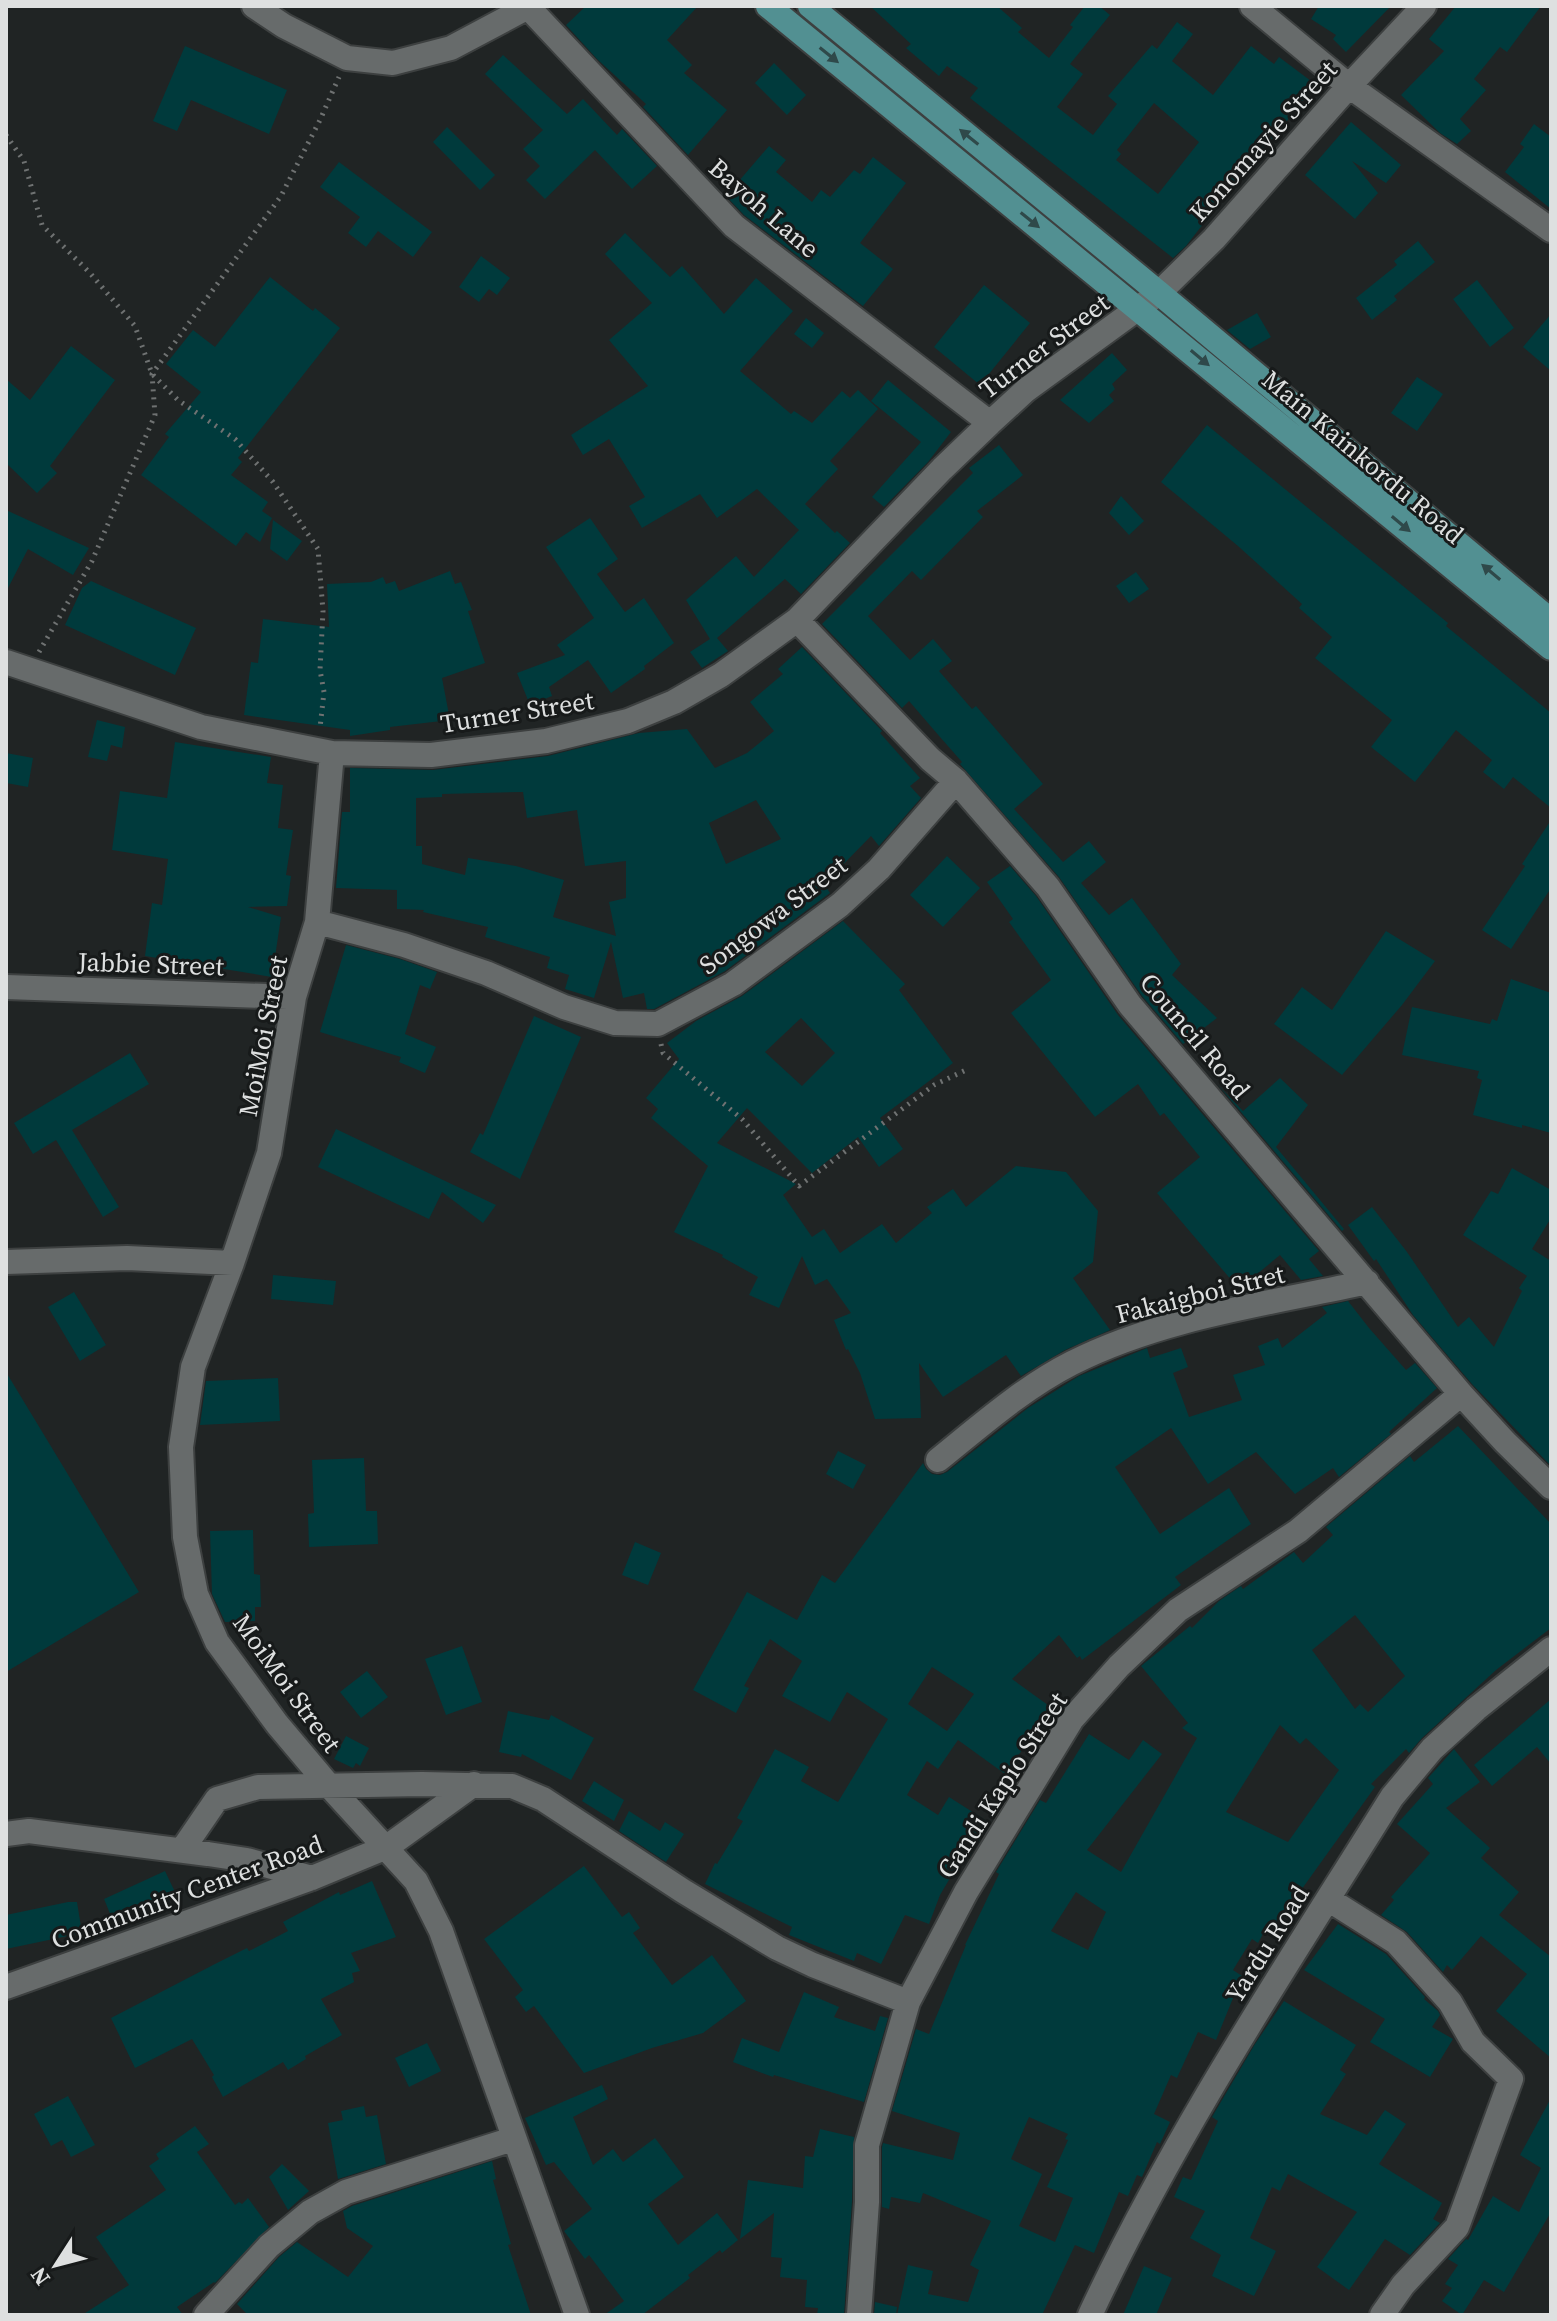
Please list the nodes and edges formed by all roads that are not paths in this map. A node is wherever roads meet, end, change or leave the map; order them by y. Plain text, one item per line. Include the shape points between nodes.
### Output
1 (254, 6) edge
2 (529, 6) edge
3 (768, 6) edge
4 (810, 6) edge
5 (1252, 6) edge
6 (1424, 6) edge
7 (1349, 86) junction
8 (1551, 230) edge
9 (1159, 293) junction
10 (1139, 310) junction
11 (990, 423) junction
12 (797, 620) junction
13 (1551, 621) edge
14 (1551, 648) edge
15 (17, 666) edge
16 (324, 751) junction
17 (956, 781) junction
18 (317, 922) junction
19 (6, 987) edge
20 (294, 997) junction
21 (6, 1262) edge
22 (232, 1263) junction
23 (1367, 1282) junction
24 (1461, 1394) junction
25 (938, 1460) dead end
26 (1551, 1487) edge
27 (1551, 1649) edge
28 (474, 1784) junction
29 (330, 1787) junction
30 (6, 1834) edge
31 (387, 1847) junction
32 (182, 1850) junction
33 (312, 1878) junction
34 (1328, 1899) junction
35 (6, 1987) edge
36 (908, 2002) junction
37 (513, 2139) junction
38 (206, 2315) edge
39 (577, 2315) edge
40 (859, 2315) edge
41 (1090, 2315) edge
42 (1382, 2315) edge

1 - 2 street via 347,58 393,63 451,48
2 - 11 street, Bayoh Lane via 734,226
3 -> 10 main road, Main Kainkordu Road
9 -> 4 main road
5 - 7 street
6 - 7 street, Konomayie Street
7 - 8 street
7 - 9 street, Konomayie Street via 1214,239
9 - 10 street, Konomayie Street
13 -> 9 main road
10 - 11 street, Turner Street via 1038,381
10 -> 14 main road, Main Kainkordu Road
11 - 12 street, Turner Street
12 - 16 street, Turner Street via 721,675 628,721 546,741 431,755
12 - 17 street, Council Road
15 - 16 street, Turner Street via 201,727
16 - 18 street, MoiMoi Street
17 - 18 street, Songowa Street via 840,905 733,984 658,1024 615,1023 404,945
17 - 23 street, Council Road via 1057,898 1130,1005
18 - 20 street, MoiMoi Street
19 - 20 street, Jabbie Street
20 - 22 street, MoiMoi Street via 269,1153
21 - 22 street via 127,1258
22 - 29 street, MoiMoi Street via 193,1367 181,1447 185,1537 196,1594 217,1642
23 - 24 street, Council Road
23 - 25 street, Fakaigboi Stret via 1191,1320 1110,1346 1023,1394
24 - 26 street, Council Road
24 - 36 street, Gandi Kapio Street via 1298,1531 1178,1610 1119,1666 1056,1744 966,1892
27 - 34 street, Yardu Road via 1432,1749 1392,1797
28 - 29 street
28 - 31 street, Community Center Road
28 - 36 street via 512,1786 543,1799 777,1948
29 - 31 street, MoiMoi Street
29 - 32 street via 258,1787 217,1799
30 - 32 street via 29,1831
31 - 33 street, Community Center Road
31 - 37 street, MoiMoi Street via 416,1881 441,1931
32 - 33 street
33 - 35 street, Community Center Road
34 - 41 street, Yardu Road via 1186,2129
34 - 42 street via 1396,1942 1450,2002 1473,2042 1511,2079 1457,2227
36 - 40 street, Gandi Kapio Street via 867,2145
37 - 38 street via 346,2192 310,2212 269,2246
37 - 39 street, MoiMoi Street

